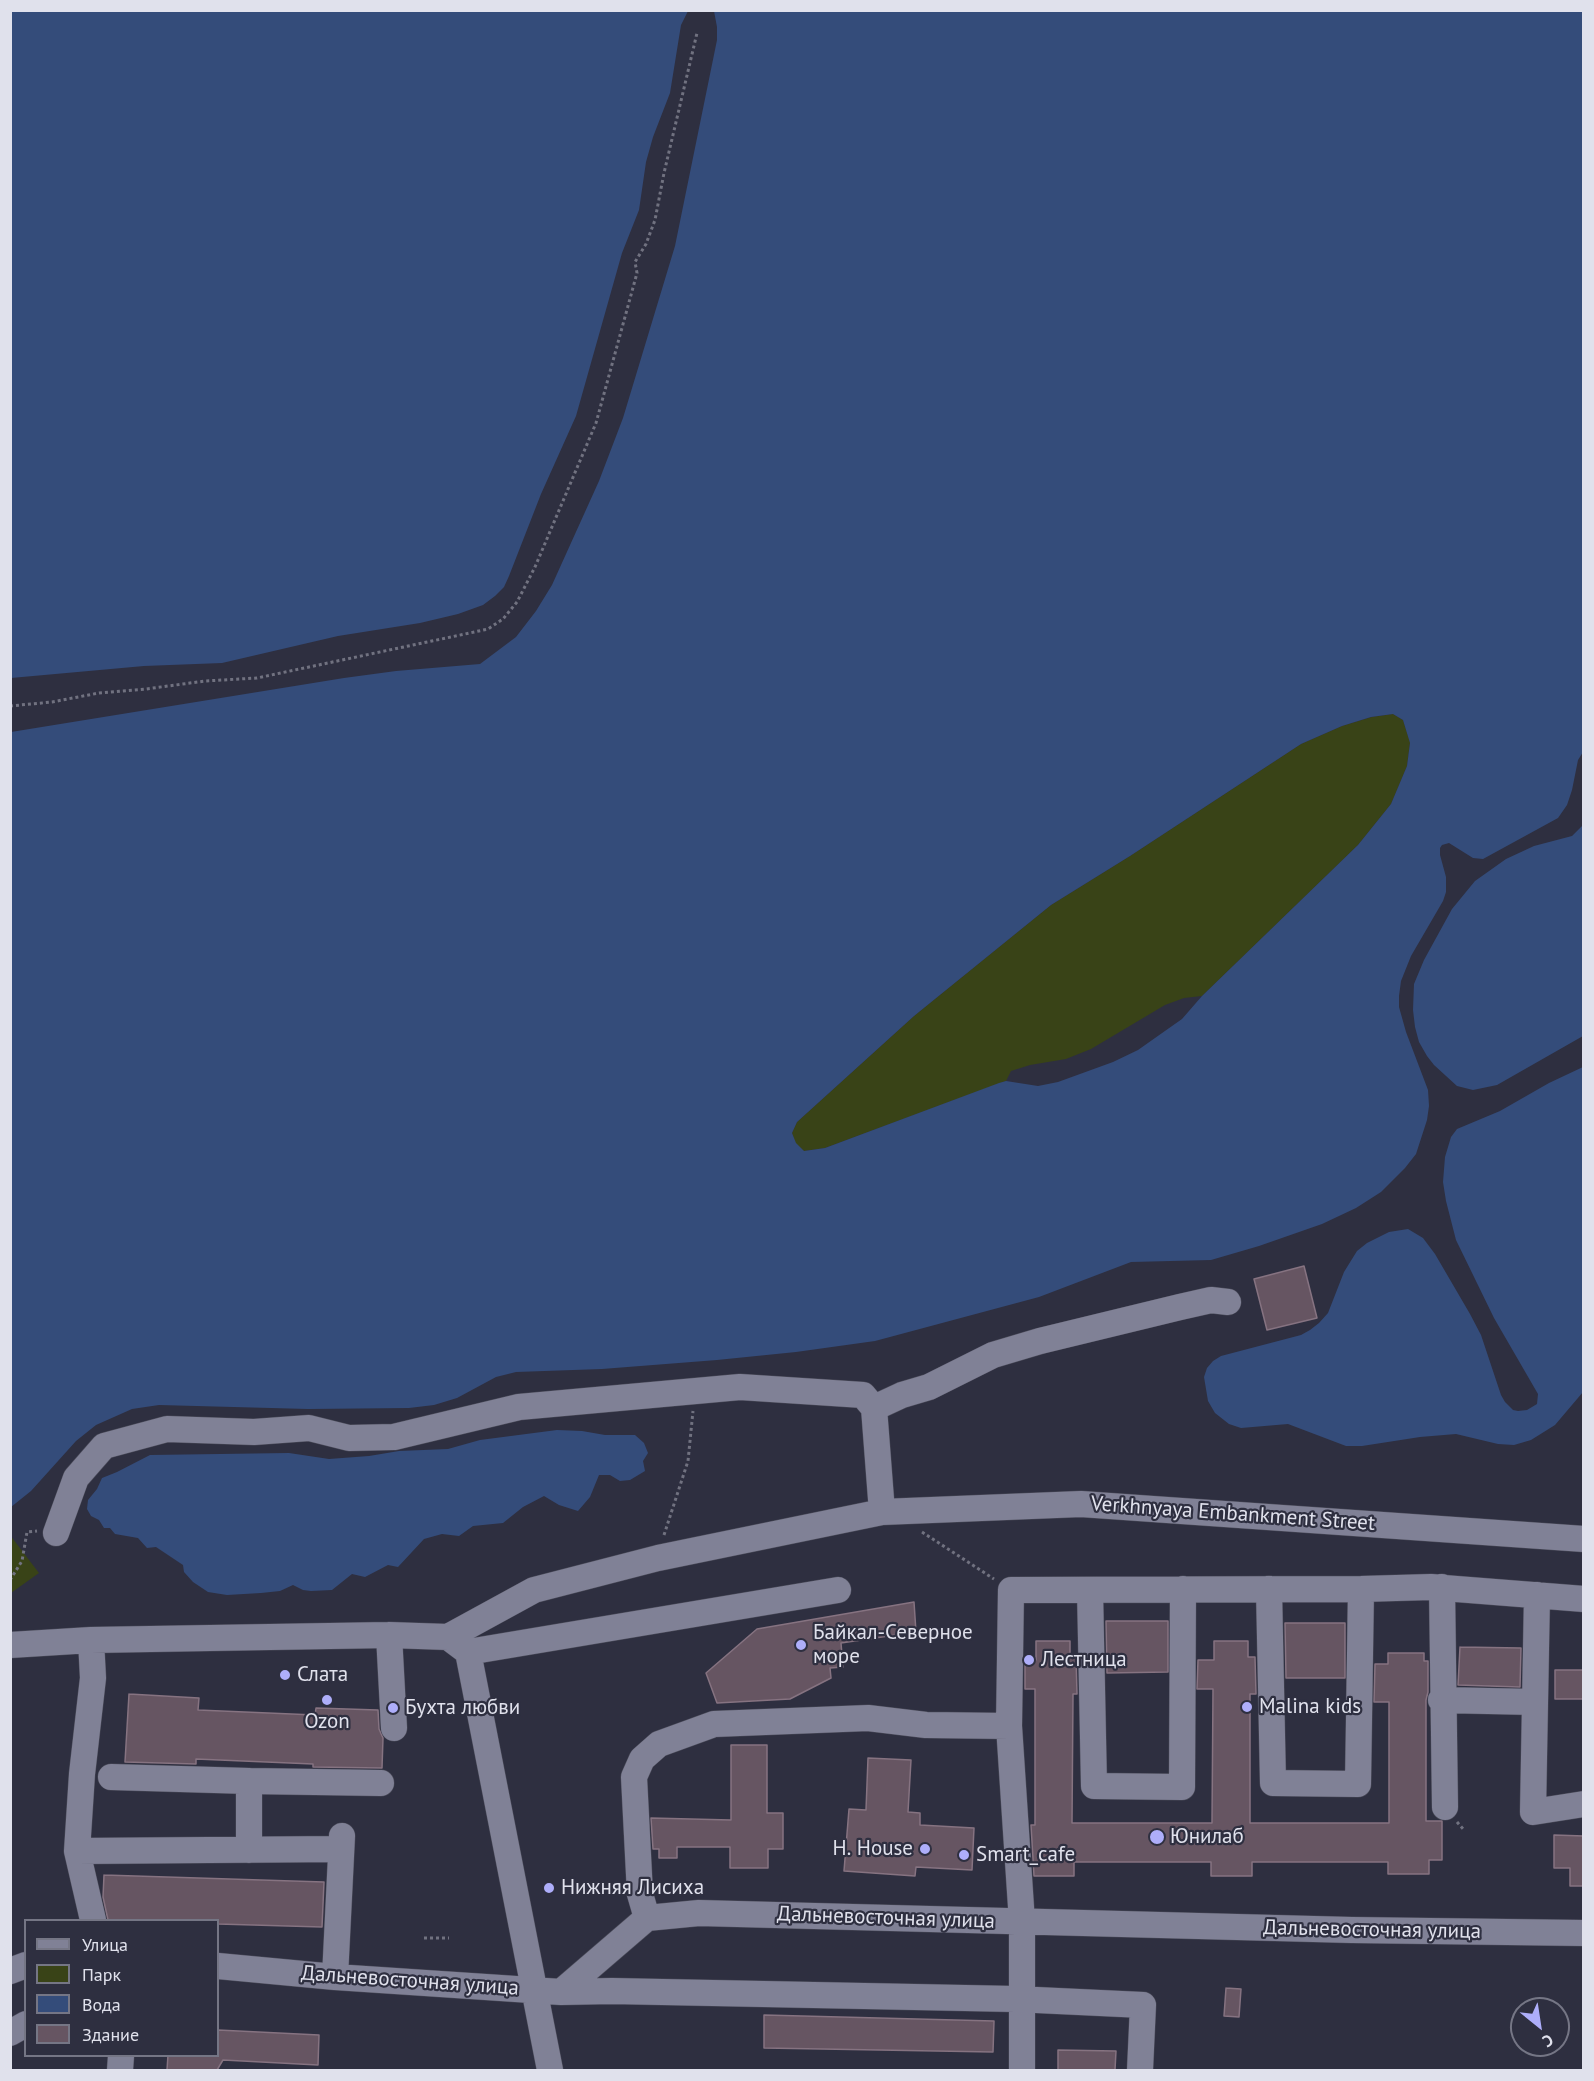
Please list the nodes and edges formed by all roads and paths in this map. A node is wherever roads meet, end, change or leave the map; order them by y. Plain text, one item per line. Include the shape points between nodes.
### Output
1 (697, 33) dead end
2 (10, 706) edge
3 (1228, 1302) dead end
4 (697, 1390) junction
5 (874, 1408) junction
6 (882, 1512) junction
7 (916, 1528) dead end
8 (56, 1533) joint
9 (1584, 1539) edge
10 (658, 1558) junction
11 (10, 1580) edge
12 (1442, 1587) junction
13 (1182, 1589) junction
14 (1269, 1589) junction
15 (1361, 1589) junction
16 (837, 1590) dead end
17 (1011, 1590) junction
18 (1090, 1590) junction
19 (1537, 1595) junction
20 (1584, 1599) edge
21 (390, 1635) junction
22 (91, 1640) junction
23 (10, 1645) edge
24 (458, 1645) junction
25 (1442, 1700) junction
26 (1535, 1702) junction
27 (1009, 1726) junction
28 (394, 1728) dead end
29 (111, 1778) dead end
30 (249, 1781) junction
31 (381, 1783) dead end
32 (1584, 1804) edge
33 (1445, 1807) dead end
34 (249, 1850) junction
35 (77, 1851) junction
36 (647, 1918) junction
37 (93, 1919) edge
38 (1022, 1922) junction
39 (1584, 1933) edge
40 (424, 1938) dead end
41 (449, 1938) dead end
42 (219, 1966) edge
43 (335, 1977) junction
44 (536, 1990) junction
45 (561, 1992) junction
46 (1021, 1999) junction
47 (24, 2025) edge
48 (10, 2033) edge
49 (550, 2070) edge
50 (1022, 2070) edge
51 (1140, 2070) edge

1 - 2 path via 655,220 635,262 637,273 596,423 535,567 517,602 503,619 488,629 257,678
3 - 5 street via 1210,1300 993,1355 929,1388
4 - 5 street via 740,1387 863,1395
4 - 8 street via 519,1407 394,1437 349,1438 309,1428 254,1432 167,1429 104,1446 76,1478
4 - 10 path via 688,1461
5 - 6 street
6 - 9 street, Verkhnyaya Embankment Street via 1081,1504
6 - 10 street, Verkhnyaya Embankment Street
7 - 17 path
8 - 11 path via 47,1536 27,1532 22,1561
10 - 24 street, Verkhnyaya Embankment Street via 534,1590
12 - 15 street
12 - 19 street
12 - 25 street
13 - 14 street
13 - 18 street
13 - 18 street via 1182,1787 1094,1786
14 - 15 street
14 - 15 street via 1273,1784 1358,1784
16 - 24 street
17 - 18 street
17 - 27 street
19 - 20 street
19 - 26 street
21 - 22 street
21 - 24 street
21 - 28 street
22 - 23 street
22 - 35 street via 93,1678
24 - 44 street
25 - 26 street
25 - 33 street
26 - 32 street via 1533,1812
27 - 36 street via 926,1725 868,1718 714,1724 659,1744 642,1760 634,1777 640,1894
27 - 38 street
29 - 30 street
30 - 31 street
30 - 34 street
34 - 35 street
34 - 43 street via 341,1842
35 - 37 street
36 - 38 street, Дальневосточная улица via 699,1913
36 - 45 street
38 - 39 street, Дальневосточная улица
38 - 46 street
40 - 41 path
42 - 43 street, Дальневосточная улица
43 - 44 street, Дальневосточная улица
44 - 45 street, Дальневосточная улица
44 - 49 street
45 - 46 street, Дальневосточная улица
46 - 50 street
46 - 51 street, Дальневосточная улица via 1143,2005
47 - 48 street

